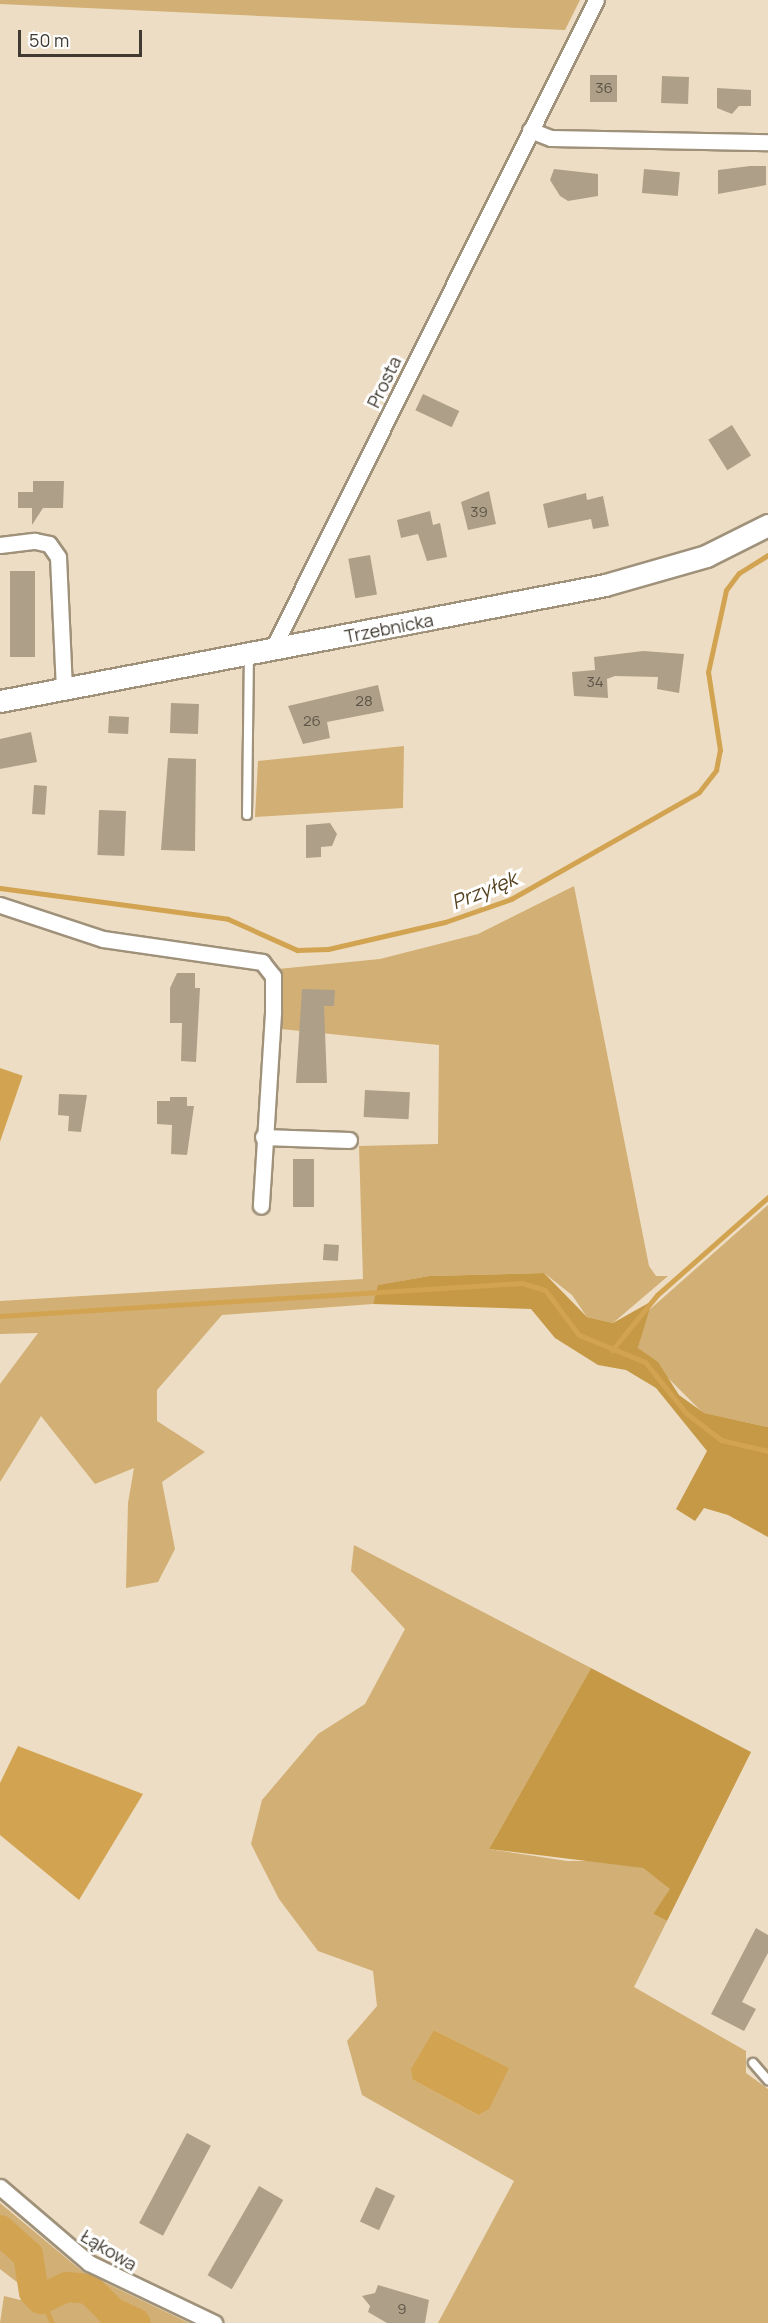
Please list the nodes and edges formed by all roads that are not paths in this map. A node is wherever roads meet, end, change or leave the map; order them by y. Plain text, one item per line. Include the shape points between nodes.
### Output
1 (596, 0) edge
2 (530, 130) junction
3 (768, 142) edge
4 (768, 525) edge
5 (0, 545) edge
6 (272, 650) junction
7 (249, 655) junction
8 (64, 689) junction
9 (0, 701) edge
10 (247, 815) dead end
11 (0, 905) edge
12 (263, 1137) junction
13 (349, 1140) dead end
14 (261, 1206) dead end
15 (753, 2063) dead end
16 (768, 2080) edge
17 (0, 2187) edge
18 (214, 2323) edge

1 - 2 street, Prosta
2 - 3 street via 551,138
2 - 6 street, Prosta
4 - 6 street, Trzebnicka via 653,574
5 - 8 street via 35,541 49,544 58,557
6 - 7 street, Trzebnicka
7 - 8 street, Trzebnicka
7 - 10 lane
8 - 9 street, Trzebnicka
11 - 12 street via 103,939 262,962 273,976
12 - 13 street
12 - 14 street
15 - 16 lane
17 - 18 street, Łąkowa via 88,2263

